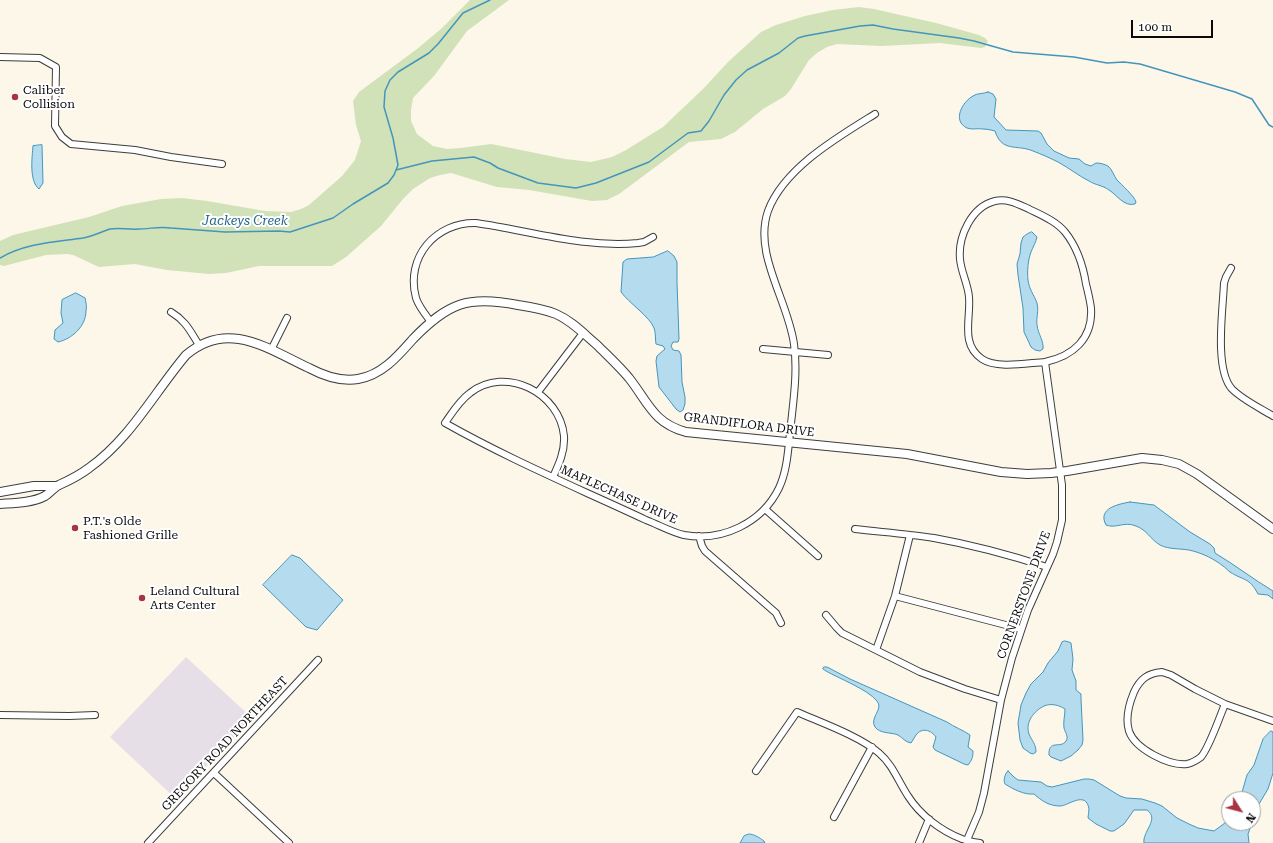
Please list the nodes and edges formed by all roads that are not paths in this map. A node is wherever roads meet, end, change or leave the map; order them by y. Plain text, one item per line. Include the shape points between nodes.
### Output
1 (0, 57) edge
2 (875, 114) dead end
3 (222, 164) dead end
4 (653, 237) dead end
5 (1231, 268) dead end
6 (171, 312) dead end
7 (287, 318) dead end
8 (431, 322) junction
9 (583, 333) junction
10 (199, 345) junction
11 (762, 349) dead end
12 (271, 350) junction
13 (795, 352) junction
14 (828, 355) dead end
15 (1045, 362) junction
16 (538, 392) junction
17 (1273, 416) edge
18 (789, 443) junction
19 (1060, 472) junction
20 (553, 477) junction
21 (57, 486) junction
22 (0, 492) edge
23 (0, 504) edge
24 (765, 509) junction
25 (855, 529) dead end
26 (1273, 530) edge
27 (910, 535) junction
28 (699, 536) junction
29 (818, 556) dead end
30 (1047, 567) junction
31 (895, 596) junction
32 (826, 615) dead end
33 (781, 623) dead end
34 (1021, 630) junction
35 (876, 650) junction
36 (318, 660) dead end
37 (1001, 700) junction
38 (1225, 704) junction
39 (0, 715) edge
40 (95, 715) dead end
41 (1273, 721) edge
42 (872, 748) junction
43 (756, 771) dead end
44 (214, 773) junction
45 (834, 817) dead end
46 (929, 819) junction
47 (967, 840) junction
48 (148, 843) edge
49 (289, 843) edge
50 (919, 843) edge
51 (980, 843) edge

1 - 3 street via 40,58 56,67 55,126 62,137 71,144 135,150
2 - 13 street, MAPLECHASE DRIVE via 811,157 782,187 768,210 764,228 766,254 788,316
4 - 8 street via 638,243 599,244 476,223 464,223 449,228 438,234 422,251 415,268 416,298
5 - 17 street via 1224,283 1220,355 1222,369 1226,381 1236,392
6 - 10 street via 189,327
7 - 12 street
8 - 9 street, GRANDIFLORA DRIVE via 455,307 487,300 548,311 570,322
8 - 12 street, GRANDIFLORA DRIVE via 388,365 358,380 328,377
9 - 16 street
9 - 18 street, GRANDIFLORA DRIVE via 624,371 654,413 666,424 693,433
10 - 12 street, GRANDIFLORA DRIVE via 217,339 234,338 253,342
10 - 21 street, GRANDIFLORA DRIVE via 186,355 128,431 107,453 82,473
11 - 13 street
13 - 14 street
13 - 18 street, MAPLECHASE DRIVE
15 - 15 street via 1075,349 1088,329 1091,309 1080,257 1071,240 1058,225 1016,203 1003,200 991,202 973,217 961,243 960,259 969,300 968,340 978,356 988,362
15 - 19 street, CORNERSTONE DRIVE
16 - 20 street via 554,409 563,430 564,447
16 - 20 street, MAPLECHASE DRIVE via 507,382 484,385 463,399 445,424
18 - 19 street, GRANDIFLORA DRIVE via 908,454 1012,473
18 - 24 street, MAPLECHASE DRIVE via 782,479
19 - 26 street, GRANDIFLORA DRIVE via 1142,458 1169,462 1206,479
19 - 30 street, CORNERSTONE DRIVE via 1062,520
20 - 28 street, MAPLECHASE DRIVE via 676,532
21 - 22 street, GRANDIFLORA DRIVE via 34,486
21 - 23 street, GRANDIFLORA DRIVE via 39,498
24 - 28 street, MAPLECHASE DRIVE via 749,522 731,531 712,536
24 - 29 street
25 - 27 street
27 - 30 street via 988,550
27 - 31 street
28 - 33 street via 704,551 776,613
30 - 34 street, CORNERSTONE DRIVE
31 - 34 street
31 - 35 street
32 - 35 street via 842,633
34 - 37 street, CORNERSTONE DRIVE
35 - 37 street via 920,672
36 - 44 street, GREGORY ROAD NORTHEAST
37 - 47 street, CORNERSTONE DRIVE via 984,793
38 - 38 street via 1204,753 1187,764 1170,761 1149,752 1135,741 1128,727 1128,710 1137,688 1143,678 1152,673 1167,673
38 - 41 street
39 - 40 street
42 - 43 street via 858,739 797,712
42 - 45 street
42 - 46 street via 893,768 908,796
44 - 48 street, GREGORY ROAD NORTHEAST
44 - 49 street
46 - 47 street via 951,834
46 - 50 street
47 - 51 street

